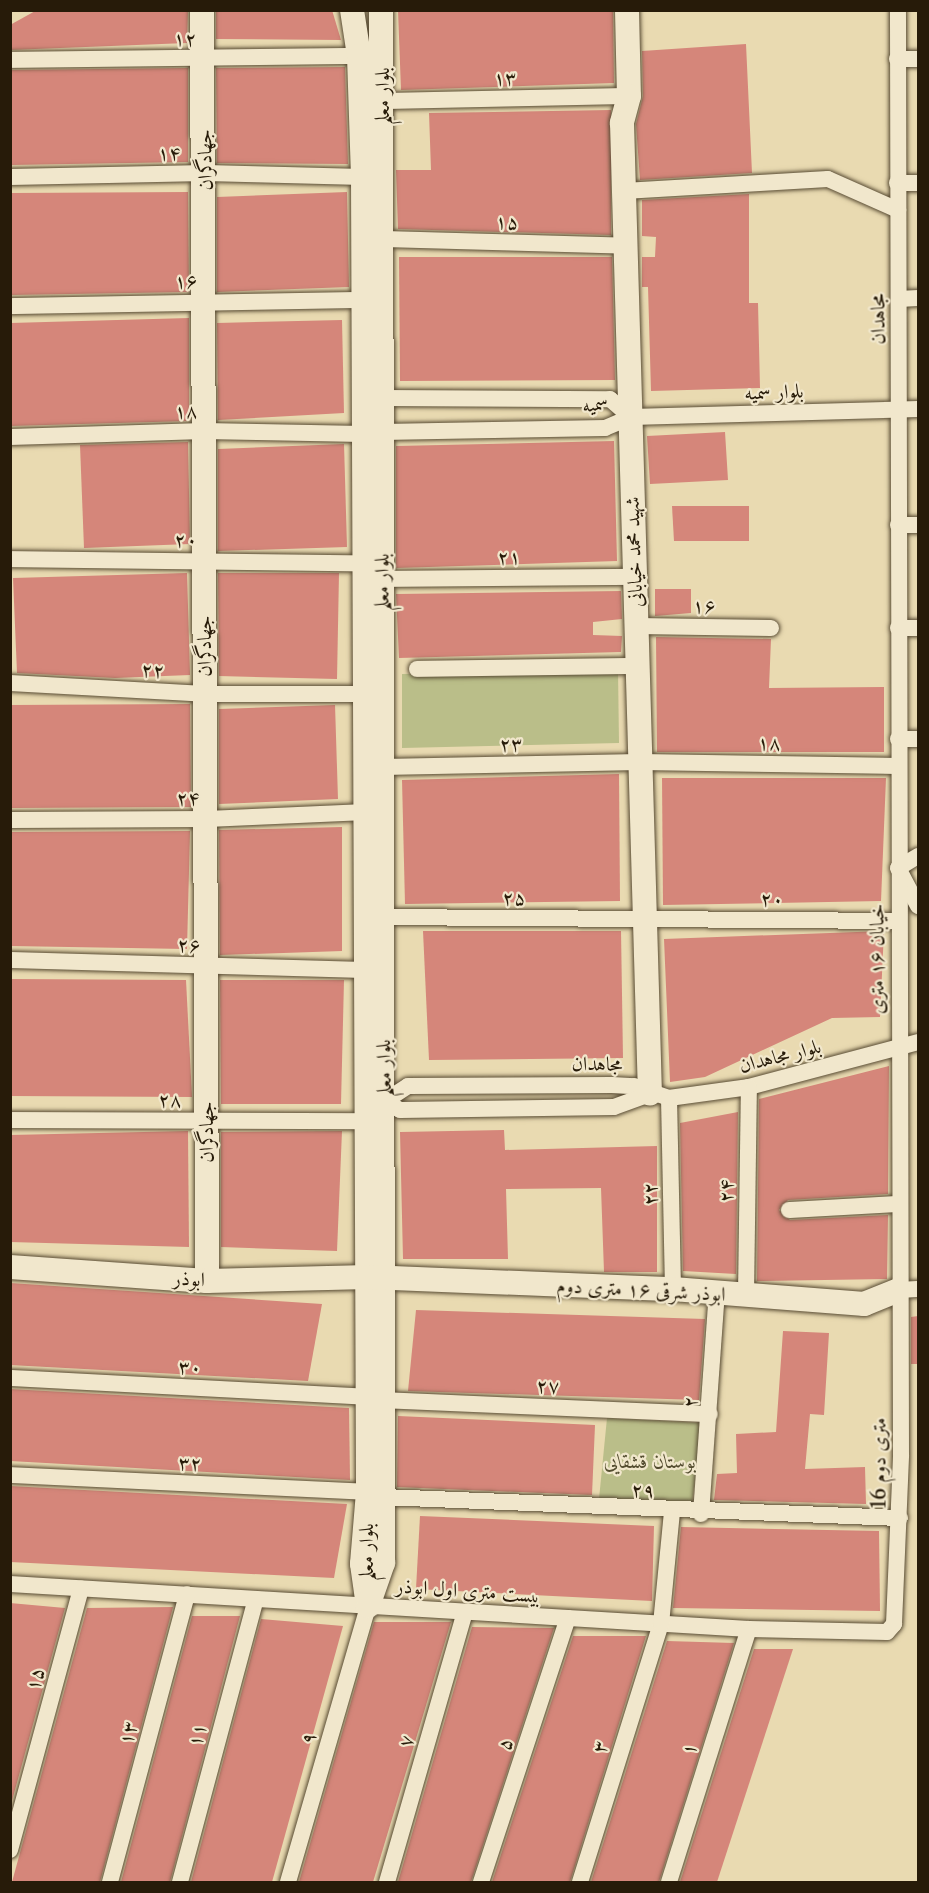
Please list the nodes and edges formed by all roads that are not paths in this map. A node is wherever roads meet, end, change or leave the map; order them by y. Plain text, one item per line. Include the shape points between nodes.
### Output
1 (202, 10) edge
2 (352, 10) edge
3 (381, 10) edge
4 (627, 10) edge
5 (898, 10) edge
6 (359, 56) junction
7 (918, 58) edge
8 (203, 59) junction
9 (897, 59) junction
10 (10, 60) edge
11 (629, 96) junction
12 (382, 101) junction
13 (206, 173) junction
14 (10, 177) edge
15 (363, 177) junction
16 (897, 183) junction
17 (918, 183) edge
18 (624, 191) junction
19 (898, 210) junction
20 (383, 239) junction
21 (629, 246) junction
22 (918, 298) edge
23 (899, 299) junction
24 (362, 300) junction
25 (205, 302) junction
26 (10, 306) edge
27 (372, 399) junction
28 (898, 409) junction
29 (918, 409) edge
30 (631, 417) junction
31 (204, 431) junction
32 (372, 433) junction
33 (10, 437) edge
34 (898, 525) junction
35 (918, 525) edge
36 (10, 560) edge
37 (204, 560) junction
38 (361, 563) junction
39 (635, 577) junction
40 (382, 579) junction
41 (637, 626) junction
42 (771, 628) dead end
43 (898, 628) junction
44 (918, 628) edge
45 (638, 666) junction
46 (417, 669) dead end
47 (10, 683) edge
48 (205, 694) junction
49 (364, 694) junction
50 (373, 737) junction
51 (898, 739) junction
52 (918, 739) edge
53 (640, 762) junction
54 (898, 766) junction
55 (382, 767) junction
56 (366, 812) junction
57 (207, 819) junction
58 (10, 820) edge
59 (918, 856) edge
60 (898, 868) junction
61 (918, 906) edge
62 (382, 917) junction
63 (645, 919) junction
64 (898, 921) junction
65 (10, 960) edge
66 (206, 967) junction
67 (365, 970) junction
68 (918, 1042) edge
69 (898, 1047) junction
70 (749, 1087) junction
71 (659, 1096) junction
72 (372, 1108) junction
73 (10, 1119) edge
74 (206, 1120) junction
75 (898, 1204) junction
76 (789, 1210) dead end
77 (10, 1267) edge
78 (374, 1278) junction
79 (207, 1281) junction
80 (673, 1289) junction
81 (908, 1290) edge
82 (717, 1293) junction
83 (746, 1295) junction
84 (10, 1378) edge
85 (375, 1399) junction
86 (710, 1414) junction
87 (10, 1475) edge
88 (375, 1495) junction
89 (672, 1512) junction
90 (701, 1514) junction
91 (900, 1518) junction
92 (10, 1584) edge
93 (81, 1588) junction
94 (187, 1594) junction
95 (256, 1599) junction
96 (368, 1606) junction
97 (465, 1612) junction
98 (568, 1618) junction
99 (661, 1624) junction
100 (749, 1629) junction
101 (886, 1632) joint
102 (10, 1850) edge
103 (110, 1882) edge
104 (180, 1882) edge
105 (288, 1882) edge
106 (387, 1882) edge
107 (481, 1882) edge
108 (580, 1882) edge
109 (669, 1882) edge

1 - 8 street, جهادگران
2 - 6 street, بلوار معلم
3 - 12 street, بلوار معلم
4 - 11 street, شهید محمد خیابانی
5 - 9 street, مجاهدان
6 - 8 street, ۱۲
6 - 15 street, بلوار معلم
7 - 9 street
8 - 10 street, ۱۲
8 - 13 street, جهادگران
9 - 16 street, مجاهدان
11 - 12 street, ۱۳
11 - 18 street, شهید محمد خیابانی via 622,123
12 - 20 street, بلوار معلم
13 - 14 street, ۱۴
13 - 15 street, ۱۴
13 - 25 street, جهادگران
15 - 24 street, بلوار معلم
16 - 17 street
16 - 19 street, مجاهدان
18 - 19 street via 828,179
18 - 21 street, شهید محمد خیابانی
19 - 23 street, مجاهدان
20 - 21 street, ۱۵
20 - 27 street, بلوار معلم
21 - 30 street, شهید محمد خیابانی
22 - 23 street
23 - 28 street, مجاهدان
24 - 25 street, ۱۶
24 - 27 street, بلوار معلم
25 - 26 street, ۱۶
25 - 31 street, جهادگران
27 - 30 street, سمیه via 610,399
27 - 32 street, بلوار معلم
28 - 29 street, بلوار سمیه
28 - 30 street, بلوار سمیه
28 - 34 street, مجاهدان
30 - 32 street, سمیه via 605,428
30 - 39 street, شهید محمد خیابانی
31 - 32 street, ۱۸
31 - 33 street, ۱۸
31 - 37 street, جهادگران
32 - 38 street, بلوار معلم
32 - 40 street, بلوار معلم
34 - 35 street
34 - 43 street, مجاهدان
36 - 37 street, ۲۰
37 - 38 street, ۲۰
37 - 48 street, جهادگران
38 - 49 street, بلوار معلم
39 - 40 street, ۲۱
39 - 41 street, شهید محمد خیابانی
40 - 50 street, بلوار معلم
41 - 42 street, ۱۶
41 - 45 street, شهید محمد خیابانی
43 - 44 street
43 - 51 street, خیابان ۱۶ متری
45 - 46 street
45 - 53 street, شهید محمد خیابانی
47 - 48 street, ۲۲
48 - 49 street, ۲۲
48 - 57 street, جهادگران
49 - 50 street, بلوار معلم
50 - 55 street, بلوار معلم
50 - 56 street, بلوار معلم
51 - 52 street
51 - 54 street, خیابان ۱۶ متری
53 - 54 street, ۱۸
53 - 55 street, ۲۳
53 - 63 street, شهید محمد خیابانی
54 - 60 street, خیابان ۱۶ متری
55 - 62 street, بلوار معلم
56 - 57 street, ۲۴
56 - 67 street, بلوار معلم
57 - 58 street, ۲۴
57 - 66 street, جهادگران
59 - 60 street
60 - 61 street
60 - 64 street, خیابان ۱۶ متری
62 - 63 street, ۲۵
62 - 72 street, بلوار معلم
63 - 64 street, ۲۰
63 - 71 street, شهید محمد خیابانی
64 - 69 street, خیابان ۱۶ متری
65 - 66 street, ۲۶
66 - 67 street, ۲۶
66 - 74 street, جهادگران
67 - 72 street, بلوار معلم
68 - 69 street, بلوار مجاهدان
69 - 70 street, بلوار مجاهدان
69 - 75 street, خیابان ۱۶ متری
70 - 71 street, بلوار مجاهدان
70 - 83 street, ۲۴
71 - 72 street, مجاهدان via 614,1107
71 - 72 street, مجاهدان via 634,1086 612,1085 408,1086
71 - 80 street, ۲۲
72 - 74 street, ۲۸
72 - 78 street, بلوار معلم
73 - 74 street, ۲۸
74 - 79 street, جهادگران
75 - 76 street
75 - 81 street, خیابان ۱۶ متری
77 - 79 street, ابوذر
78 - 79 street, ابوذر
78 - 80 street, ابوذر شرقی ۱۶ متری دوم
78 - 85 street, بلوار معلم
80 - 82 street, ابوذر شرقی ۱۶ متری دوم
81 - 83 street, ابوذر شرقی ۱۶ متری دوم via 873,1304
81 - 91 street, 16 متری دوم
82 - 83 street, ابوذر شرقی ۱۶ متری دوم
82 - 86 street, ۲
84 - 85 street, ۳۰
85 - 86 street, ۲۷
85 - 88 street, بلوار معلم
86 - 90 street, ۲
87 - 88 street, ۳۲
88 - 89 street, ۲۹
88 - 96 street, بلوار معلم via 362,1564
89 - 90 street, ۲۹
89 - 99 street, ۳
90 - 91 street, ۲۹
91 - 101 street, 16 متری دوم via 894,1624
92 - 93 street, بیست متری اول ابوذر
93 - 94 street, بیست متری اول ابوذر
93 - 102 street, ۱۵
94 - 95 street, بیست متری اول ابوذر
94 - 103 street, ۱۳
95 - 96 street, بیست متری اول ابوذر
95 - 104 street, ۱۱
96 - 97 street, بیست متری اول ابوذر
96 - 105 street, ۹
97 - 98 street, بیست متری اول ابوذر
97 - 106 street, ۷
98 - 99 street, بیست متری اول ابوذر
98 - 107 street, ۵
99 - 100 street, بیست متری اول ابوذر
99 - 108 street, ۳
100 - 101 street, بیست متری اول ابوذر
100 - 109 street, ۱

